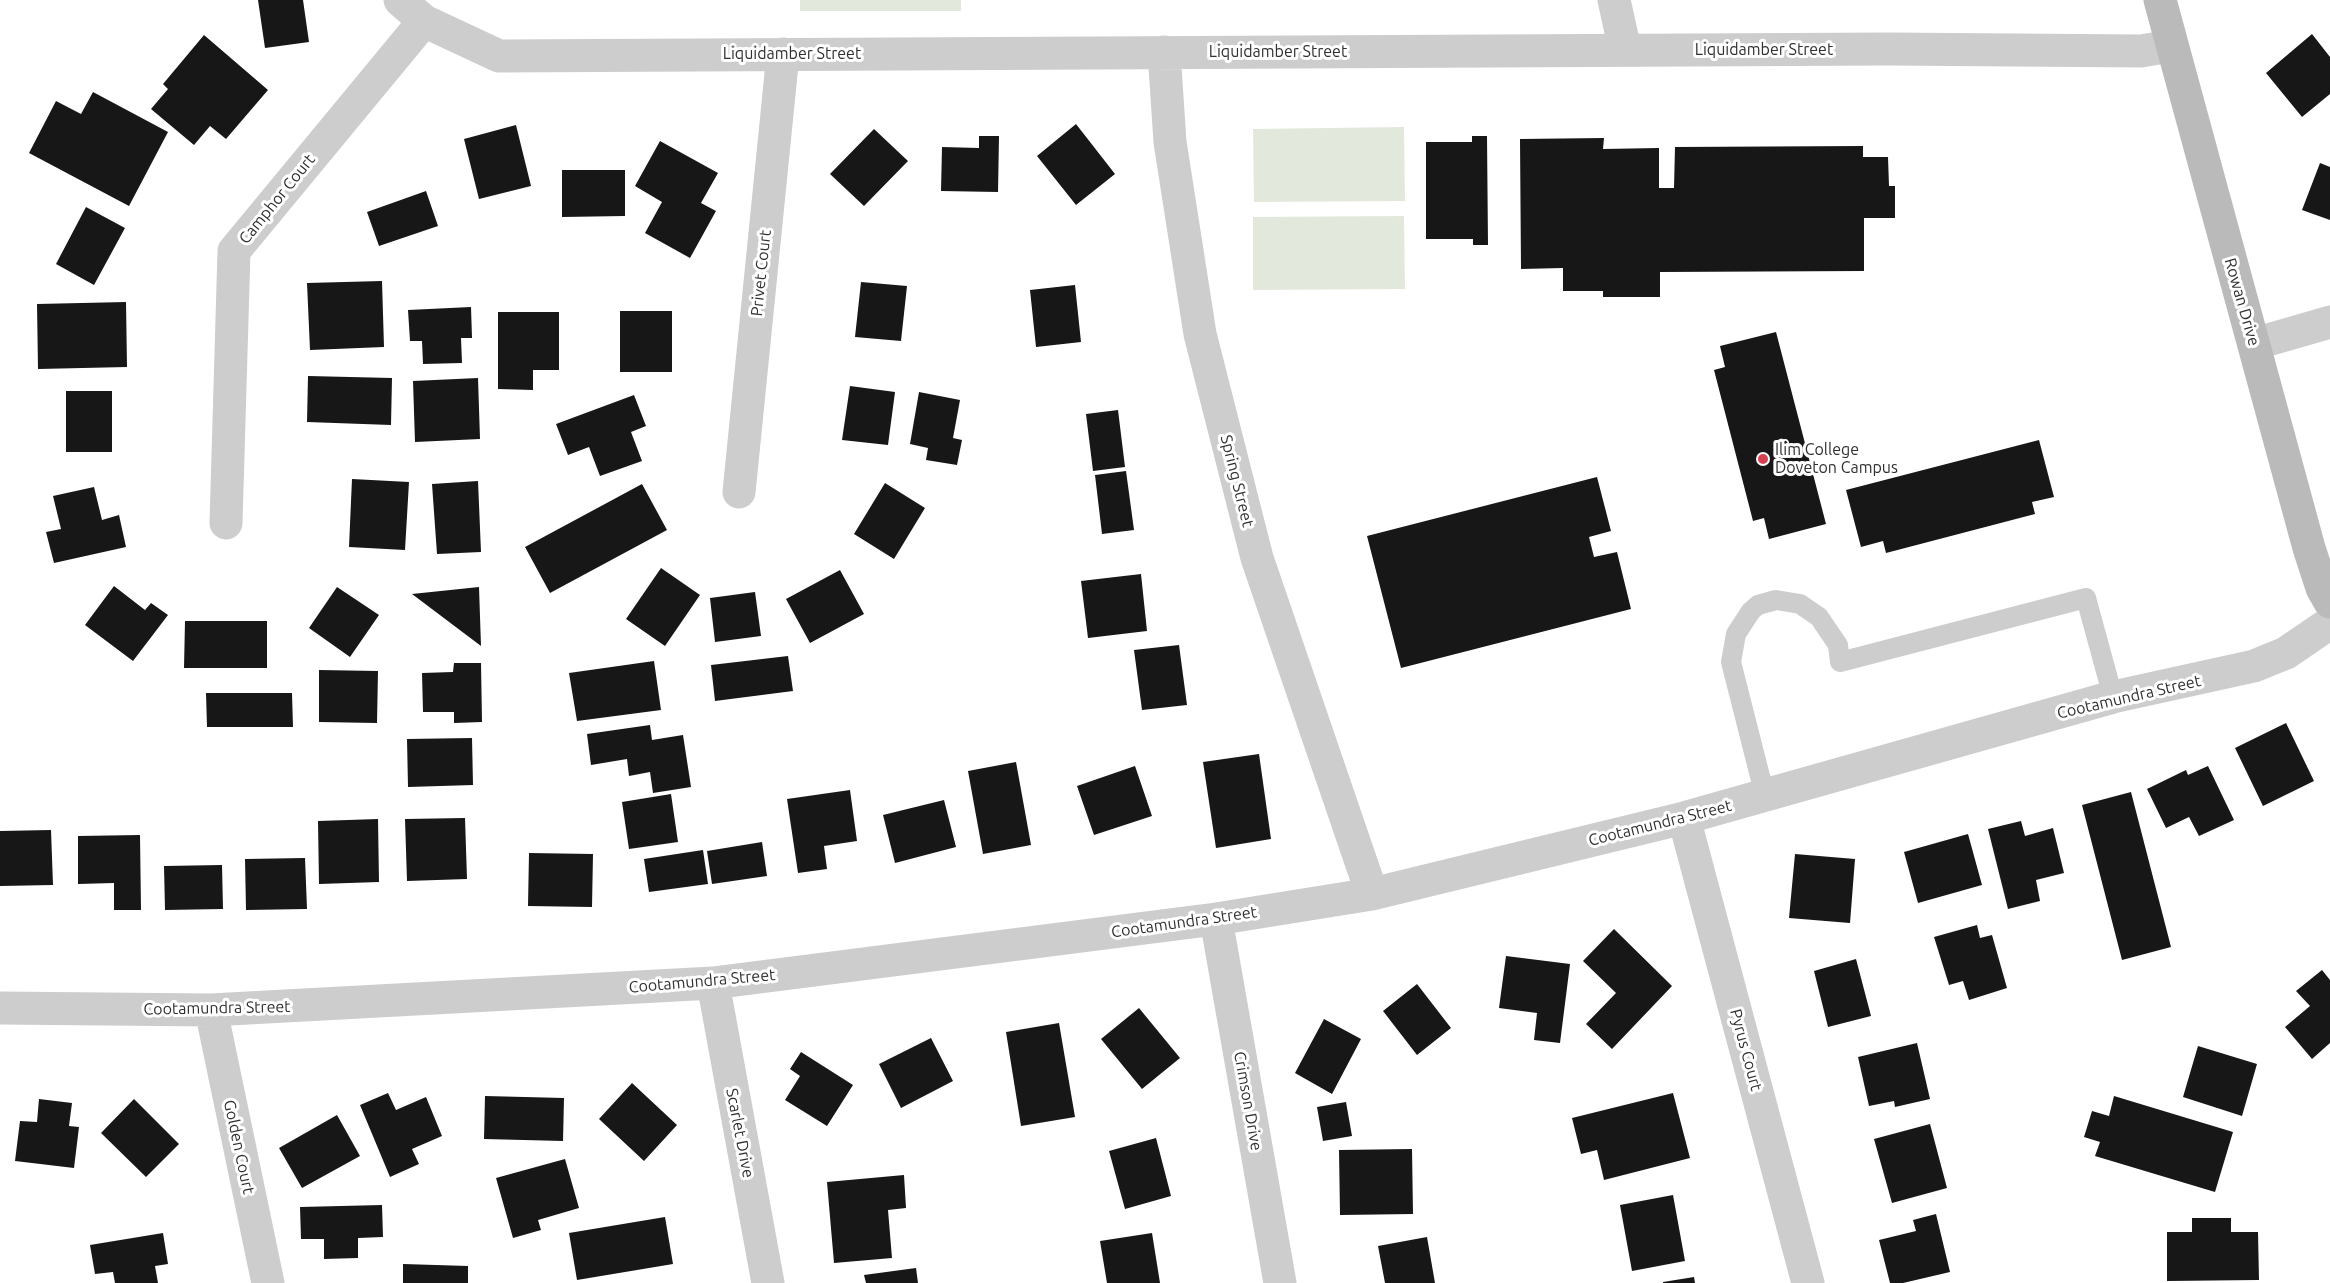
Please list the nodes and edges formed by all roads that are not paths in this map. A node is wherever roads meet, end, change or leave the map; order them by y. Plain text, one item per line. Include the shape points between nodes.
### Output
1 (1614, 0) edge
2 (2160, 0) edge
3 (412, 10) edge
4 (2171, 46) junction
5 (1625, 50) junction
6 (1164, 52) junction
7 (783, 54) junction
8 (2330, 322) edge
9 (2254, 344) junction
10 (739, 492) dead end
11 (226, 523) dead end
12 (2330, 602) edge
13 (2330, 623) edge
14 (2113, 698) junction
15 (1764, 796) junction
16 (1684, 818) junction
17 (1372, 894) junction
18 (1216, 919) junction
19 (713, 983) junction
20 (0, 1008) edge
21 (211, 1010) junction
22 (268, 1283) edge
23 (768, 1283) edge
24 (1280, 1283) edge
25 (1808, 1283) edge

1 - 5 street
2 - 4 street, Rowan Drive
3 - 7 street, Liquidamber Street via 499,56
3 - 11 street, Camphor Court via 234,251
4 - 5 street, Liquidamber Street via 2141,51
4 - 9 street, Rowan Drive
5 - 6 street, Liquidamber Street
6 - 7 street, Liquidamber Street
6 - 17 street, Spring Street via 1170,142 1203,345 1257,558
7 - 10 street, Privet Court
8 - 9 street
9 - 12 street, Rowan Drive via 2309,548
13 - 14 street, Cootamundra Street via 2286,653 2254,666
14 - 15 street, Cootamundra Street
14 - 15 lane via 2086,598 1840,662 1838,645 1819,617 1800,604 1776,600 1758,605 1736,634 1731,662
15 - 16 street, Cootamundra Street
16 - 17 street, Cootamundra Street
16 - 25 street, Pyrus Court
17 - 18 street, Cootamundra Street
18 - 19 street, Cootamundra Street
18 - 24 street, Crimson Drive
19 - 21 street, Cootamundra Street
19 - 23 street, Scarlet Drive
20 - 21 street, Cootamundra Street
21 - 22 street, Golden Court

